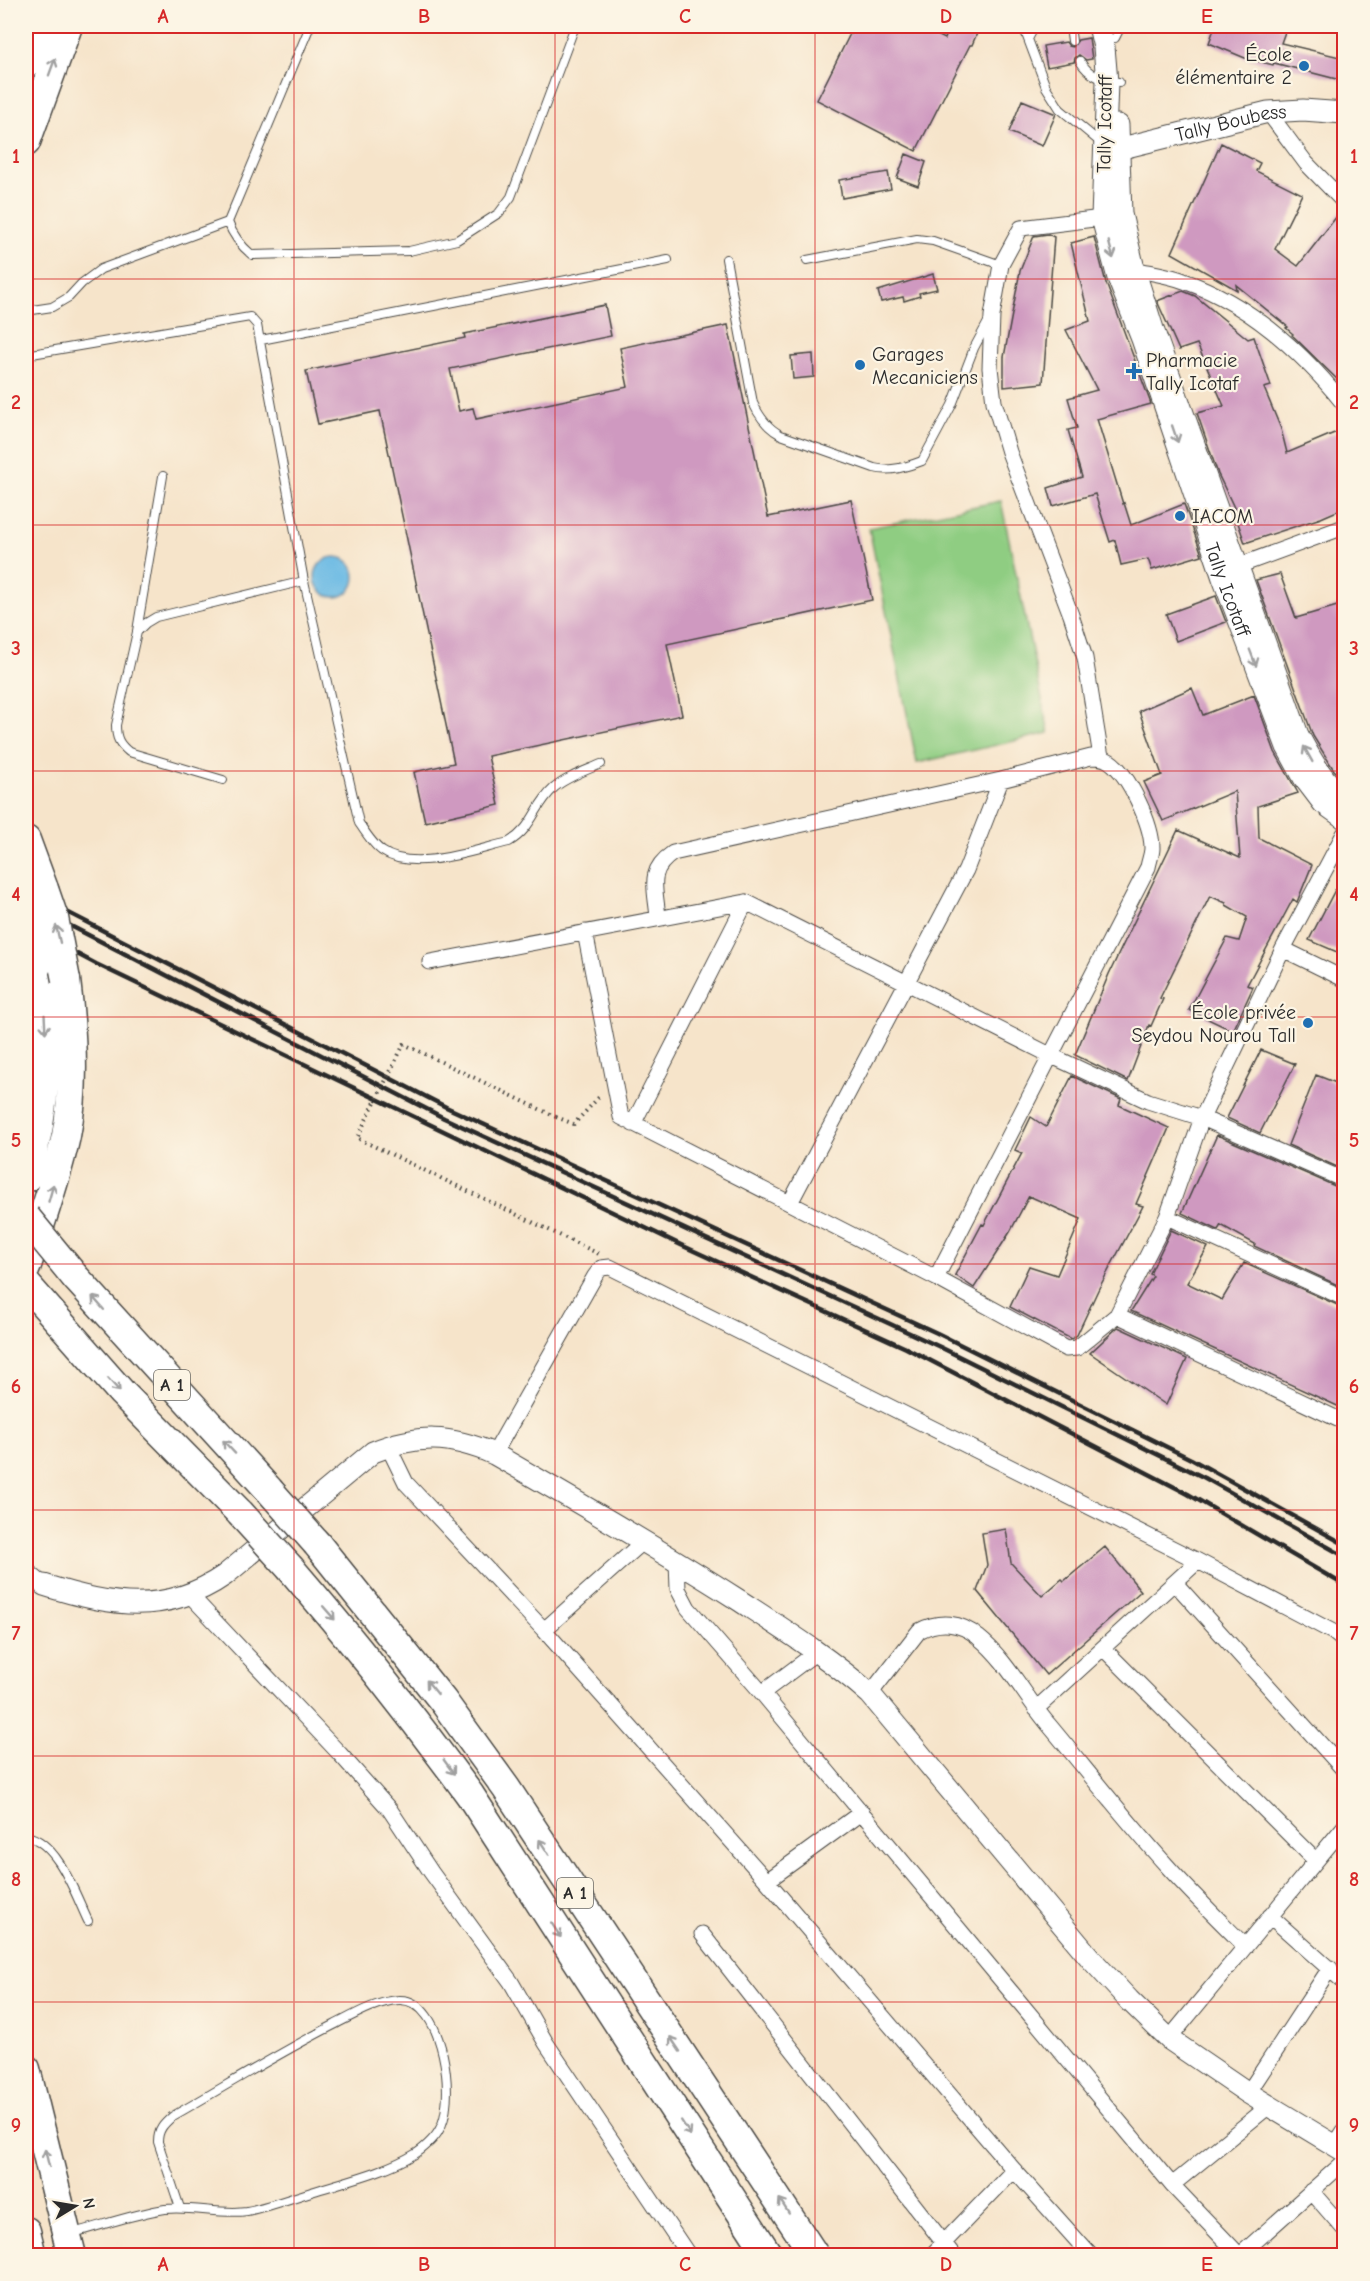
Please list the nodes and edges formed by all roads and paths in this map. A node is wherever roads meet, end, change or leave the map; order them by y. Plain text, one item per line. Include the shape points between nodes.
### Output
1 (68, 26) edge
2 (310, 26) edge
3 (575, 26) edge
4 (1023, 26) edge
5 (1035, 26) edge
6 (1070, 26) edge
7 (1112, 29) edge
8 (1028, 39) junction
9 (1072, 41) dead end
10 (1080, 61) dead end
11 (1113, 82) junction
12 (1268, 112) junction
13 (1344, 113) edge
14 (26, 142) edge
15 (1110, 147) junction
16 (1344, 202) edge
17 (1102, 218) junction
18 (228, 222) junction
19 (726, 259) dead end
20 (668, 260) dead end
21 (807, 260) dead end
22 (1001, 265) junction
23 (1134, 269) junction
24 (26, 311) edge
25 (992, 316) junction
26 (261, 340) junction
27 (26, 355) edge
28 (1344, 404) edge
29 (164, 476) dead end
30 (1344, 527) edge
31 (1238, 566) junction
32 (304, 581) junction
33 (137, 632) junction
34 (1101, 757) junction
35 (601, 764) dead end
36 (223, 780) dead end
37 (1001, 780) junction
38 (1344, 798) edge
39 (1344, 818) edge
40 (1344, 834) edge
41 (26, 840) edge
42 (746, 902) junction
43 (26, 914) edge
44 (658, 918) junction
45 (585, 932) junction
46 (1283, 949) junction
47 (430, 962) dead end
48 (1344, 979) edge
49 (906, 983) junction
50 (1052, 1056) junction
51 (616, 1093) junction
52 (1202, 1119) junction
53 (633, 1124) junction
54 (26, 1178) edge
55 (1344, 1180) edge
56 (790, 1203) junction
57 (26, 1216) edge
58 (1167, 1217) junction
59 (599, 1254) dead end
60 (26, 1268) edge
61 (936, 1278) junction
62 (26, 1284) edge
63 (1344, 1298) edge
64 (1117, 1315) junction
65 (1344, 1422) edge
66 (388, 1446) junction
67 (494, 1454) junction
68 (644, 1541) junction
69 (677, 1561) junction
70 (1198, 1561) junction
71 (26, 1570) edge
72 (1175, 1583) junction
73 (35, 1586) edge
74 (190, 1595) junction
75 (544, 1630) junction
76 (1344, 1641) edge
77 (1104, 1649) junction
78 (818, 1651) junction
79 (762, 1694) junction
80 (870, 1694) junction
81 (1036, 1709) junction
82 (1344, 1770) edge
83 (861, 1812) junction
84 (1344, 1827) edge
85 (26, 1836) edge
86 (1316, 1861) junction
87 (767, 1881) junction
88 (1270, 1916) junction
89 (88, 1921) dead end
90 (702, 1934) dead end
91 (1245, 1946) junction
92 (1330, 1968) junction
93 (1344, 1980) edge
94 (1169, 2039) junction
95 (26, 2069) edge
96 (1248, 2093) junction
97 (1269, 2106) junction
98 (1342, 2147) edge
99 (1014, 2170) junction
100 (1172, 2185) junction
101 (1311, 2191) junction
102 (180, 2208) junction
103 (1344, 2229) edge
104 (26, 2231) edge
105 (943, 2243) junction
106 (69, 2245) edge
107 (1240, 2255) edge
108 (32, 2256) edge
109 (689, 2256) edge
110 (769, 2256) edge
111 (815, 2256) edge
112 (931, 2256) edge
113 (954, 2256) edge
114 (1092, 2256) edge

14 -> 1 highway
2 - 18 lane
3 - 18 lane via 512,197 499,213 457,240 409,251 252,255 237,240
4 - 8 lane
5 - 8 lane
6 - 9 lane
7 - 11 street, Tally Icotaff
8 - 15 lane via 1046,87 1060,109
10 - 11 lane via 1085,68
11 - 15 street, Tally Icotaff
12 - 13 street, Tally Boubess
12 - 15 street, Tally Boubess
12 - 16 street via 1306,163
15 - 17 street, Tally Icotaff
15 - 23 street, Tally Icotaff
17 - 22 street via 1021,228
17 -> 39 street, Tally Icotaff via 1118,278 1287,747 1323,802
18 - 24 lane via 101,269 52,307
19 - 25 lane via 753,403 763,420 780,435 884,470 922,461
20 - 26 lane
21 - 22 lane via 917,239
22 - 25 street
23 - 28 street via 1184,281 1229,301 1273,330
23 - 31 street, Tally Icotaff
25 - 34 street via 990,368 994,402 1084,658
26 - 27 lane via 250,317
26 - 32 lane
29 - 33 lane
30 - 31 street
38 -> 31 street, Tally Icotaff via 1314,765 1298,735
32 - 33 lane via 156,617
32 - 35 lane via 359,823 381,851 399,859 419,860 509,842 528,827 554,788
33 - 36 lane via 116,725 120,746
34 - 37 street
34 - 50 street via 1123,775 1137,800 1152,848 1141,882
37 - 44 street via 673,853 655,871
37 - 49 street via 966,870
40 - 46 street
60 -> 41 highway, bridge via 66,1134 70,1087 66,980 54,918
42 - 44 street
42 - 49 street
42 - 53 street
43 -> 54 highway, bridge via 44,1011 46,1053 42,1106
44 - 45 street
45 - 47 street
45 - 51 street
46 - 48 street
46 - 52 street
49 - 50 street
49 - 56 street
50 - 52 street via 1148,1101
50 - 61 street
51 - 53 street via 621,1117
51 - 59 path, bridge via 598,1096 574,1124 404,1044 357,1138
52 - 55 street
52 - 58 street
53 - 56 street
56 - 61 street
111 -> 57 highway, A 1, bridge via 506,1788 443,1701 317,1544 76,1278
58 - 63 street
58 - 64 street
61 - 64 street via 1066,1349 1077,1348
62 -> 110 highway, A 1, bridge via 122,1393 291,1569 416,1720 470,1795
64 - 65 street
66 - 67 street via 450,1439
66 - 74 street via 373,1452 225,1575
66 - 75 street via 406,1483
67 - 68 street
67 - 70 street via 595,1276 602,1268 610,1267
68 - 69 street
68 - 75 street
69 - 78 street
69 - 79 street via 678,1589 688,1608
70 - 72 street
70 - 76 street
71 - 73 street
72 - 77 street
72 - 82 street
73 - 74 street via 136,1605
74 - 109 street via 390,1810 511,1982 546,2043
75 - 87 street
77 - 81 street
77 - 86 street
78 - 79 street
78 - 80 street
79 - 83 street
80 - 81 street via 919,1631 946,1623 978,1636
80 - 94 street via 1091,1959
81 - 91 street via 1168,1867
83 - 87 street
83 - 100 street
84 - 86 street
85 - 89 lane via 44,1845 57,1859
86 - 88 street
87 - 99 street
88 - 91 street
88 - 92 street
90 - 105 street
91 - 94 street
92 - 93 street
92 - 96 street
94 - 96 street
106 -> 95 highway
96 - 97 street
97 - 98 street
97 - 100 street
98 - 101 street
99 - 105 street
99 - 114 street
100 - 107 street
101 - 103 street
101 - 107 street
102 - 102 lane via 158,2142 158,2133 173,2116 301,2041 380,2004 401,2000 427,2017 442,2052 447,2108 439,2132 416,2154 369,2173 246,2211
102 - 106 lane via 163,2210
104 - 108 highway
105 - 112 street
105 - 113 street

